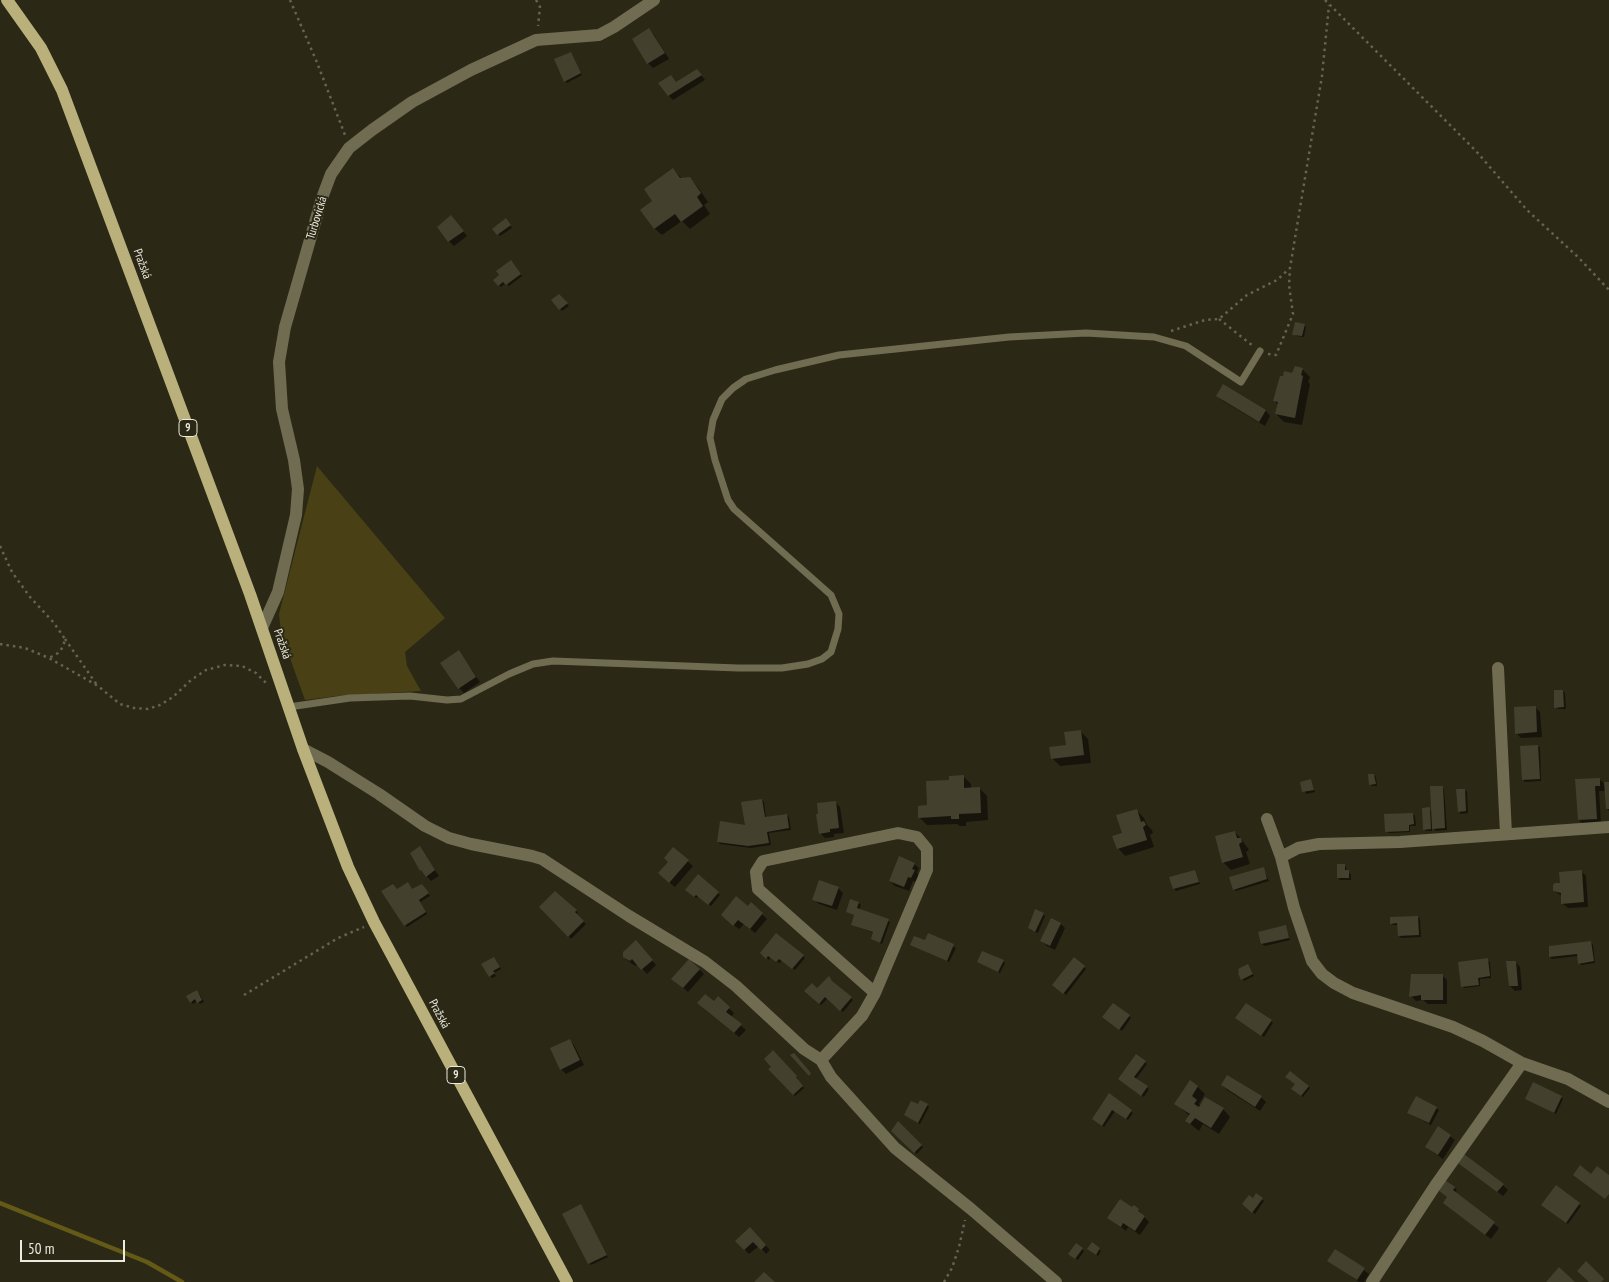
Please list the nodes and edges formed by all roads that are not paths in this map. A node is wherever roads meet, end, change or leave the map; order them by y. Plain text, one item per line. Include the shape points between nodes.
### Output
1 (7, 0) edge
2 (654, 0) edge
3 (1260, 351) road end
4 (262, 628) junction
5 (1498, 668) dead end
6 (289, 707) junction
7 (303, 749) junction
8 (1267, 819) dead end
9 (1609, 827) edge
10 (1506, 834) junction
11 (1281, 857) junction
12 (875, 993) junction
13 (821, 1060) junction
14 (1522, 1063) junction
15 (1609, 1102) edge
16 (567, 1282) edge
17 (1056, 1282) edge
18 (1372, 1282) edge

1 - 4 main road, Pražská / 9 via 41,48 62,90
2 - 4 street, Turbovická via 599,35 536,40 471,70 412,102 372,130 349,148 331,174 285,327 279,362 282,409 298,489 296,515 278,592
3 - 6 lane via 1241,382 1186,346 1154,337 1086,333 1008,337 840,355 746,379 722,400 713,420 710,438 715,460 734,509 831,595 840,614 838,629 831,652 822,659 782,668 553,661 533,664 461,699 410,696 350,698
4 - 6 main road, Pražská / 9
5 - 10 street
6 - 7 main road, Pražská / 9
7 - 13 street via 449,838 532,856 550,864 705,962 804,1049
7 - 16 main road, Pražská / 9 via 348,867 374,922
8 - 11 street
9 - 10 street
10 - 11 street via 1319,844 1298,848
11 - 14 street via 1312,961 1322,974 1352,993 1453,1027
12 - 12 street via 927,870 927,849 917,837 898,833 763,861 756,872 758,889
12 - 13 street via 862,1016
13 - 17 street via 831,1077 895,1148
14 - 15 street via 1568,1080
14 - 18 street

